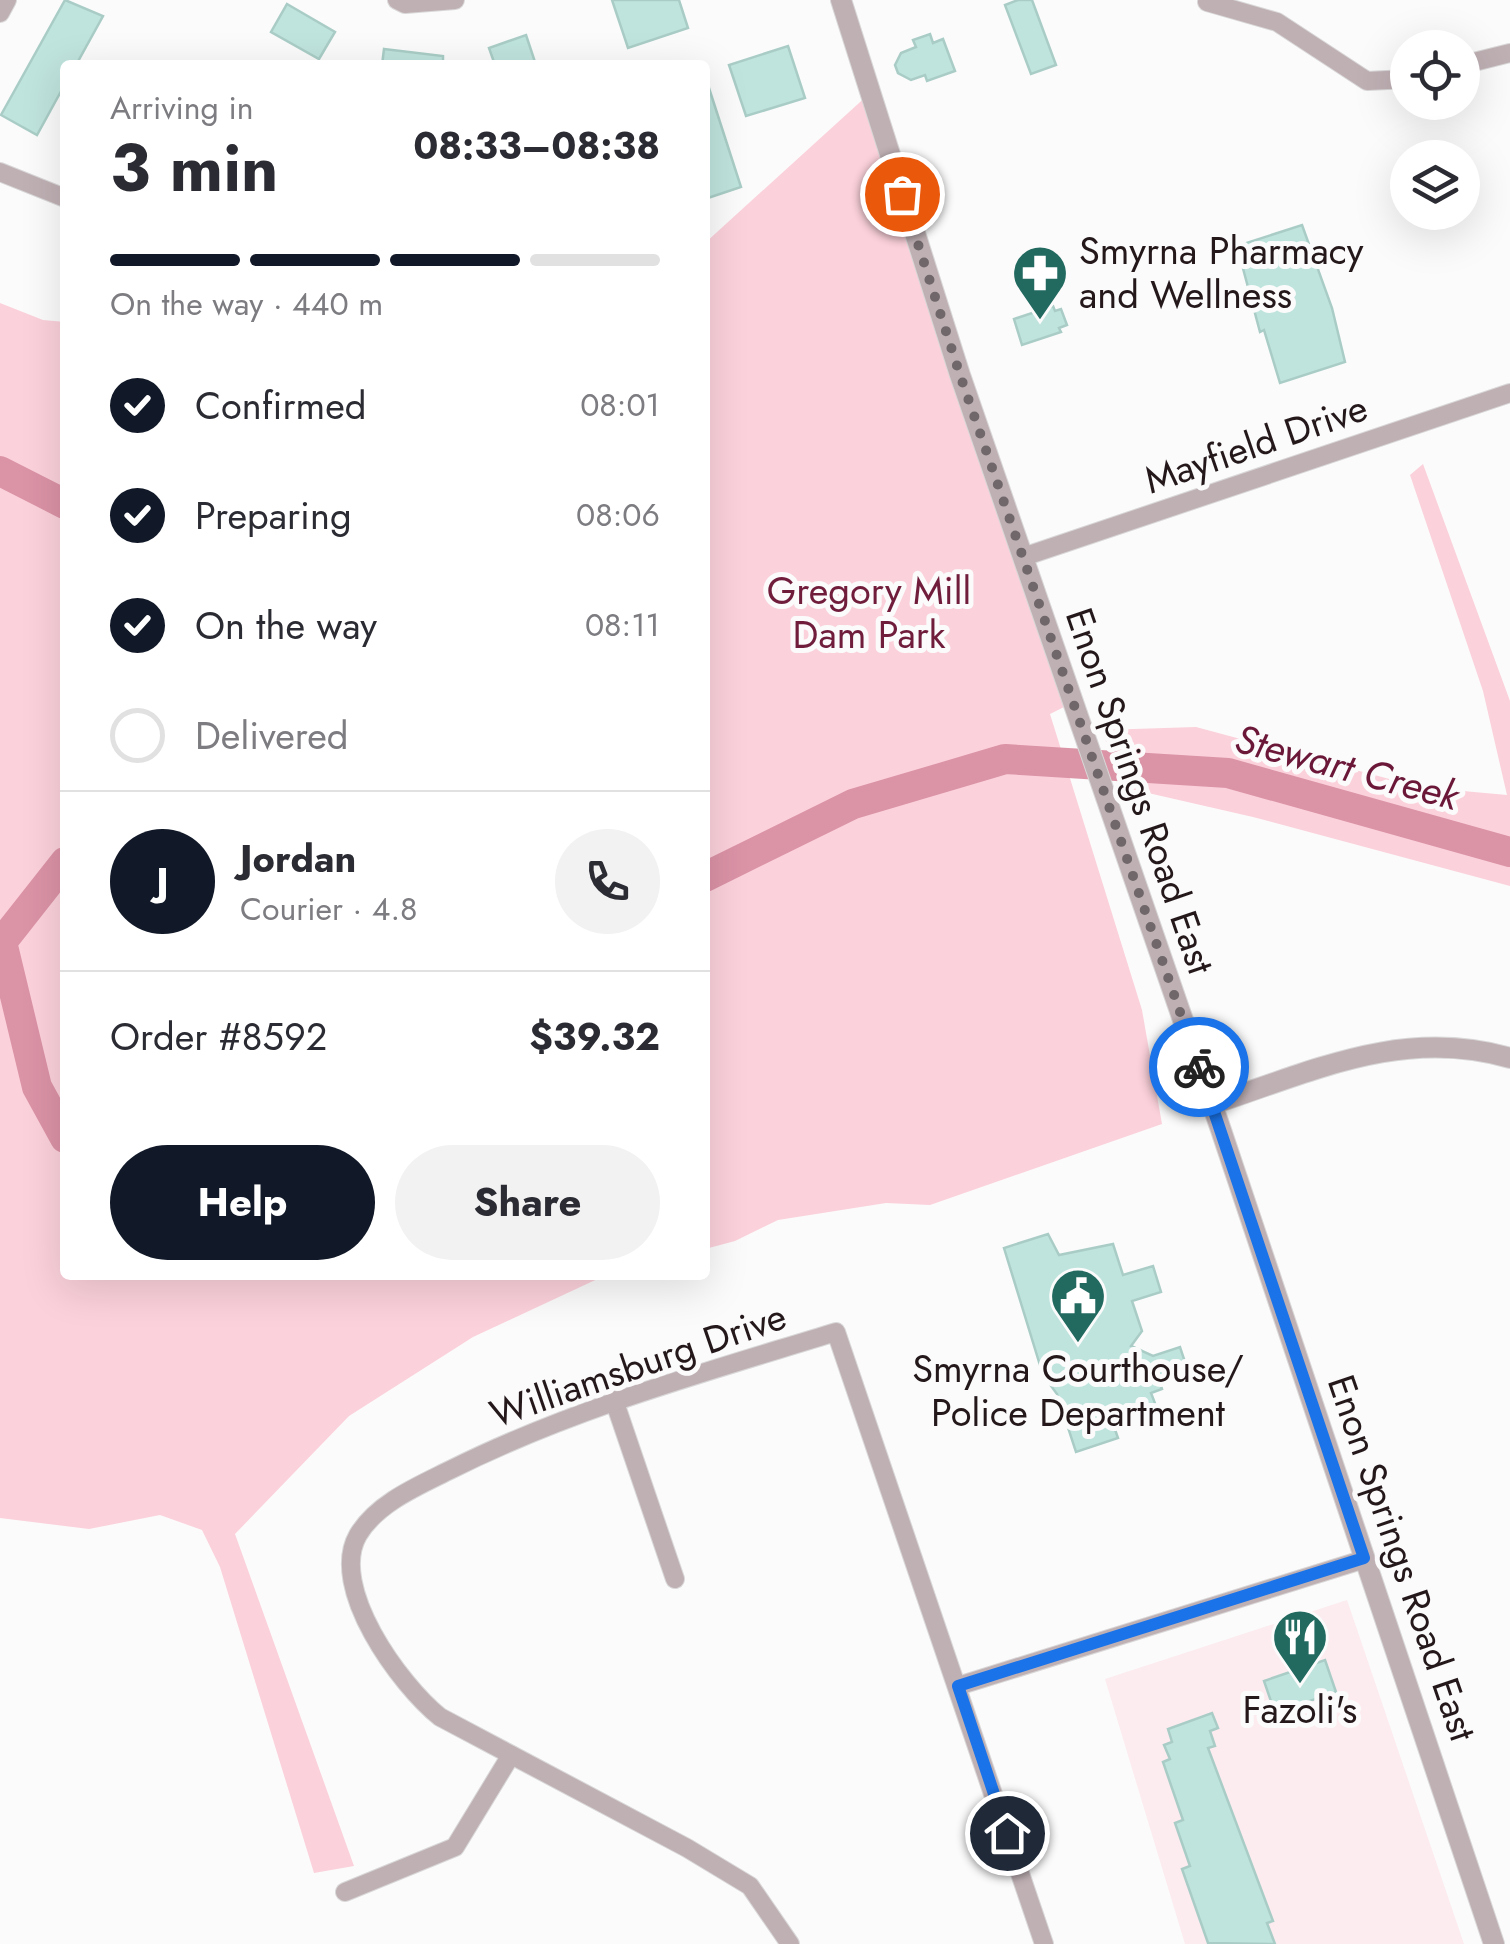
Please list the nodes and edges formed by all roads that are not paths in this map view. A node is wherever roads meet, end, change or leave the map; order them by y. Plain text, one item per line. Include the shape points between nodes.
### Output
1 (7, 0) edge
2 (397, 0) edge
3 (455, 0) edge
4 (841, 0) edge
5 (1207, 2) edge
6 (0, 13) edge
7 (1510, 52) edge
8 (1480, 60) edge
9 (1390, 80) edge
10 (0, 172) edge
11 (60, 196) edge
12 (1510, 392) edge
13 (1023, 557) junction
14 (1510, 1058) edge
15 (1212, 1104) junction
16 (614, 1400) junction
17 (1364, 1558) junction
18 (674, 1579) dead end
19 (958, 1686) junction
20 (511, 1755) junction
21 (345, 1892) dead end
22 (790, 1944) edge
23 (1044, 1944) edge
24 (1494, 1944) edge

1 - 6 street
2 - 3 street
4 - 13 street, Enon Springs Road East
5 - 9 street via 1277,22 1367,81
7 - 8 street
10 - 11 street
12 - 13 street, Mayfield Drive
13 - 15 street, Enon Springs Road East
14 - 15 street via 1473,1048 1405,1046
15 - 17 street, Enon Springs Road East
16 - 18 street
16 - 19 street, Williamsburg Drive via 836,1332
16 - 20 street, Williamsburg Drive via 533,1429 410,1490 377,1514 350,1552 354,1602 420,1701
17 - 19 street
17 - 24 street, Enon Springs Road East
19 - 23 street, Williamsburg Drive
20 - 21 street via 455,1847
20 - 22 street, Williamsburg Drive via 750,1886

